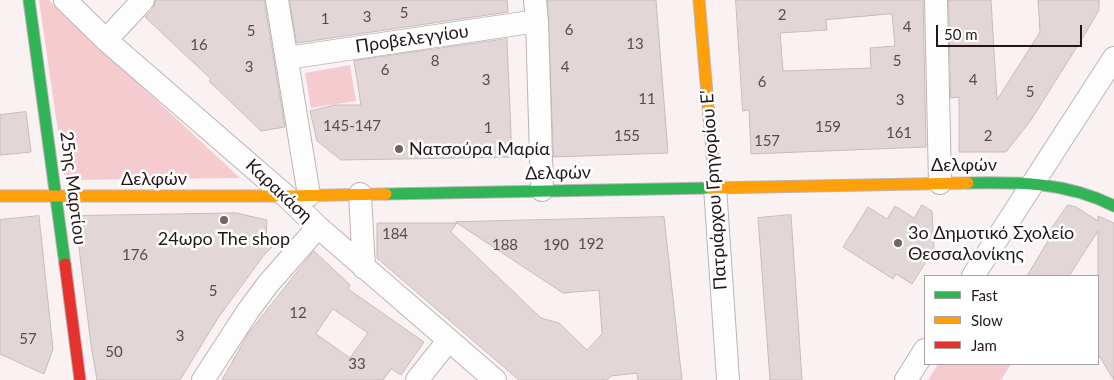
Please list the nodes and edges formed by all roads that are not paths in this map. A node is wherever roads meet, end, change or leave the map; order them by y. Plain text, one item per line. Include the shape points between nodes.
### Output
1 (29, 0) edge
2 (65, 0) edge
3 (143, 0) edge
4 (277, 0) edge
5 (699, 0) edge
6 (936, 0) edge
7 (536, 10) edge
8 (106, 40) junction
9 (287, 58) junction
10 (1114, 58) edge
11 (940, 182) junction
12 (1033, 183) junction
13 (715, 187) junction
14 (542, 190) junction
15 (360, 194) junction
16 (309, 195) junction
17 (0, 196) edge
18 (286, 196) junction
19 (55, 197) junction
20 (1114, 206) edge
21 (318, 227) junction
22 (364, 268) junction
23 (974, 275) edge
24 (448, 340) junction
25 (924, 352) edge
26 (80, 380) edge
27 (204, 380) edge
28 (417, 380) edge
29 (494, 380) edge
30 (728, 380) edge
31 (906, 380) edge

1 - 19 main road, 25ης Μαρτίου
2 - 8 street, Καρακάση
3 - 8 street
4 - 9 street
5 - 13 main road, Πατριάρχου Γρηγορίου Ε'
6 - 11 street
7 - 9 street, Προβελεγγίου
7 - 14 street
8 - 18 street, Καρακάση
9 - 16 street
10 - 12 street
11 - 12 main road, Δελφών
11 - 13 main road, Δελφών
12 - 20 main road, Δελφών via 1087,194
12 - 23 street
13 - 14 main road, Δελφών
13 - 30 street, Πατριάρχου Γρηγορίου Ε'
14 - 15 main road, Δελφών
15 - 16 main road, Δελφών
15 - 22 street
16 - 18 main road, Δελφών
17 - 19 main road, Δελφών
18 - 19 main road, Δελφών
18 - 21 street, Καρακάση
19 - 26 main road, 25ης Μαρτίου
21 - 22 street, Καρακάση
21 - 27 street via 268,284
22 - 24 street, Καρακάση
24 - 28 street
24 - 29 street, Καρακάση
25 - 31 street

